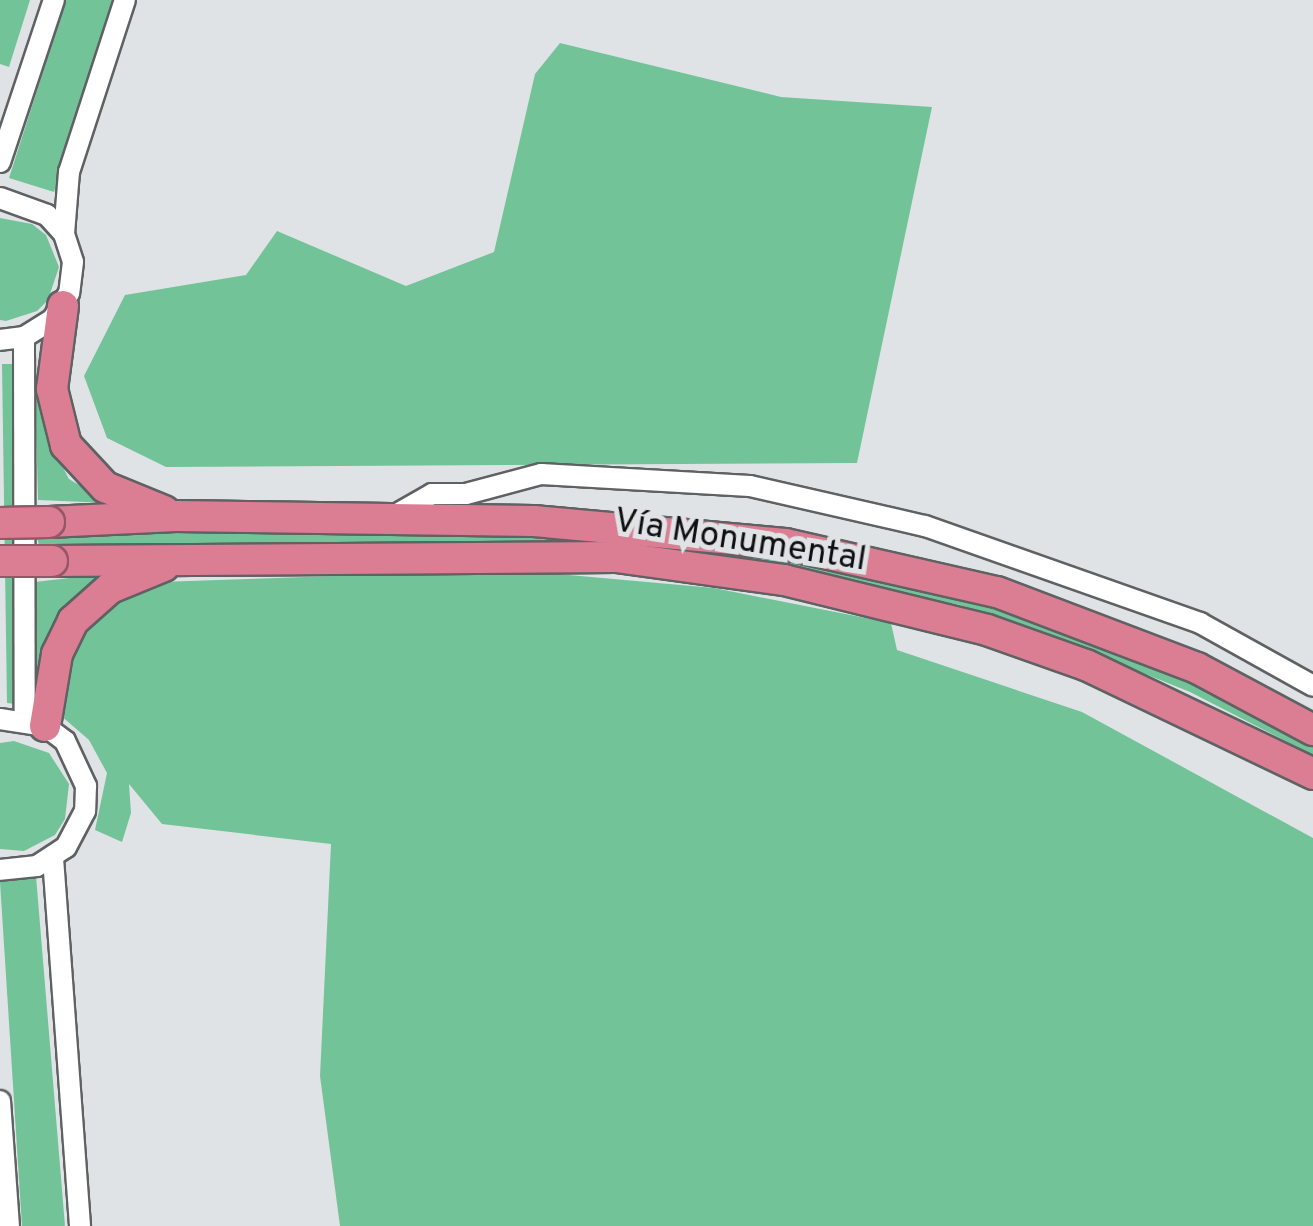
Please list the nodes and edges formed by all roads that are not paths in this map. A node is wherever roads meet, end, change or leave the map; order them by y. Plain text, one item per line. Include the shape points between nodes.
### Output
1 (54, 0) edge
2 (124, 0) edge
3 (0, 162) edge
4 (0, 198) edge
5 (64, 234) junction
6 (63, 306) junction
7 (24, 336) junction
8 (0, 340) edge
9 (176, 516) junction
10 (392, 518) junction
11 (0, 523) edge
12 (196, 558) junction
13 (0, 561) edge
14 (1313, 686) edge
15 (0, 719) edge
16 (35, 723) junction
17 (1313, 730) edge
18 (1313, 774) edge
19 (54, 858) junction
20 (0, 870) edge
21 (0, 1101) edge
22 (10, 1226) edge
23 (80, 1226) edge

1 - 3 street
2 - 5 street via 69,172
4 - 5 street via 26,202
5 - 6 street via 72,262
6 - 7 street
6 - 9 highway via 52,388 66,445 105,487
7 - 8 street
7 - 16 street
9 - 10 highway, Vía Monumental
9 - 11 highway, Vía Monumental, bridge
10 - 14 street via 432,494 466,494 541,474 750,486 925,526 1200,623
10 - 17 highway, Vía Monumental via 679,531 891,564 998,592 1106,631 1212,676
12 - 13 highway, Vía Monumental, bridge
12 - 16 highway via 110,588 73,620
12 - 18 highway, Vía Monumental via 616,557 784,580 987,630 1086,666
15 - 16 street
16 - 19 street via 65,741 86,786 76,835
19 - 20 street
19 - 23 street
21 - 22 street

